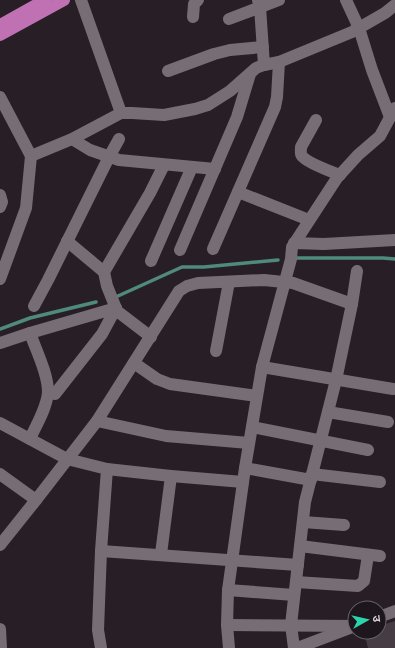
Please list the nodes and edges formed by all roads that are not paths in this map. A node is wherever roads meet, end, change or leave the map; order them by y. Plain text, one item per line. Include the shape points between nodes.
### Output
1 (45, 0) edge
2 (64, 0) edge
3 (81, 0) edge
4 (198, 0) edge
5 (279, 0) edge
6 (346, 0) edge
7 (259, 3) edge
8 (395, 5) edge
9 (193, 17) dead end
10 (229, 19) dead end
11 (0, 25) edge
12 (359, 28) junction
13 (0, 35) edge
14 (263, 47) junction
15 (278, 62) junction
16 (264, 65) junction
17 (168, 71) dead end
18 (250, 73) junction
19 (0, 97) edge
20 (392, 112) edge
21 (122, 113) junction
22 (316, 120) dead end
23 (72, 139) junction
24 (119, 139) dead end
25 (31, 156) junction
26 (109, 157) junction
27 (164, 165) junction
28 (192, 167) junction
29 (214, 169) junction
30 (340, 175) junction
31 (238, 192) junction
32 (0, 195) edge
33 (0, 207) edge
34 (309, 220) junction
35 (395, 240) edge
36 (67, 241) junction
37 (213, 249) dead end
38 (292, 249) junction
39 (180, 250) dead end
40 (151, 261) dead end
41 (357, 271) dead end
42 (104, 272) junction
43 (0, 279) edge
44 (229, 282) junction
45 (284, 282) junction
46 (352, 304) junction
47 (114, 305) junction
48 (34, 306) dead end
49 (30, 333) junction
50 (151, 337) junction
51 (0, 343) edge
52 (216, 352) dead end
53 (134, 363) junction
54 (262, 367) junction
55 (336, 380) junction
56 (393, 389) dead end
57 (55, 394) dead end
58 (257, 396) junction
59 (328, 412) junction
60 (97, 421) junction
61 (388, 422) dead end
62 (0, 423) edge
63 (252, 427) junction
64 (30, 439) junction
65 (321, 441) junction
66 (249, 443) junction
67 (368, 450) dead end
68 (67, 459) junction
69 (245, 468) junction
70 (107, 469) junction
71 (0, 474) edge
72 (170, 476) junction
73 (311, 477) junction
74 (243, 482) junction
75 (380, 482) dead end
76 (36, 500) junction
77 (303, 522) junction
78 (344, 526) dead end
79 (0, 545) edge
80 (300, 546) junction
81 (101, 551) junction
82 (161, 554) junction
83 (232, 559) junction
84 (298, 564) junction
85 (296, 582) junction
86 (228, 590) junction
87 (294, 595) junction
88 (227, 625) junction
89 (291, 625) junction
90 (347, 626) edge
91 (347, 629) edge
92 (101, 648) edge
93 (229, 648) edge
94 (294, 648) edge
95 (297, 648) edge

1 - 11 highway
2 - 13 highway
3 - 21 street
4 - 9 street via 194,4
5 - 7 street
6 - 12 street
7 - 10 street
7 - 14 street
8 - 12 street
12 - 15 street
12 - 20 street via 372,70
14 - 16 street
14 - 17 street via 214,54
15 - 16 street
15 - 31 street via 278,97 275,107
16 - 18 street
18 - 21 street via 230,91 195,110 164,115
18 - 29 street via 237,117
19 - 25 street
20 - 30 street via 380,136
21 - 23 street
22 - 30 street via 302,147 302,156
23 - 25 street
23 - 26 street via 90,150
24 - 26 street
25 - 43 street via 26,208
26 - 27 street
26 - 36 street
27 - 28 street
27 - 42 street
28 - 29 street
28 - 40 street
29 - 39 street
30 - 34 street
31 - 34 street
31 - 37 street
32 - 33 street
34 - 38 street
35 - 38 street via 324,244
36 - 42 street
36 - 48 street
38 - 45 street
41 - 46 street
42 - 47 street
44 - 45 street
44 - 50 street via 187,286 180,291
44 - 52 street
45 - 46 street via 307,287
45 - 54 street
46 - 55 street
47 - 49 street
47 - 50 street via 123,316
47 - 57 street via 102,334
49 - 51 street
49 - 64 street via 48,392
50 - 53 street
53 - 58 street via 157,379 170,384
53 - 60 street
54 - 55 street
54 - 58 street
55 - 56 street
55 - 59 street
58 - 63 street
59 - 61 street
59 - 65 street
60 - 66 street via 166,436
60 - 68 street
62 - 64 street
63 - 65 street
63 - 66 street
64 - 68 street
65 - 67 street
65 - 73 street
66 - 69 street
68 - 70 street
68 - 76 street
69 - 73 street
69 - 74 street
70 - 72 street
70 - 81 street
71 - 76 street
72 - 74 street
72 - 82 street
73 - 75 street
73 - 77 street
74 - 83 street
76 - 79 street
77 - 78 street
77 - 80 street
80 - 84 street
80 - 85 street via 374,556 364,581 358,586
81 - 82 street
81 - 92 street via 98,630
82 - 83 street
83 - 84 street
83 - 86 street
84 - 85 street
85 - 87 street
86 - 87 street
86 - 88 street
87 - 89 street
88 - 89 street
88 - 93 street
89 - 90 street
89 - 94 street
91 - 95 street

